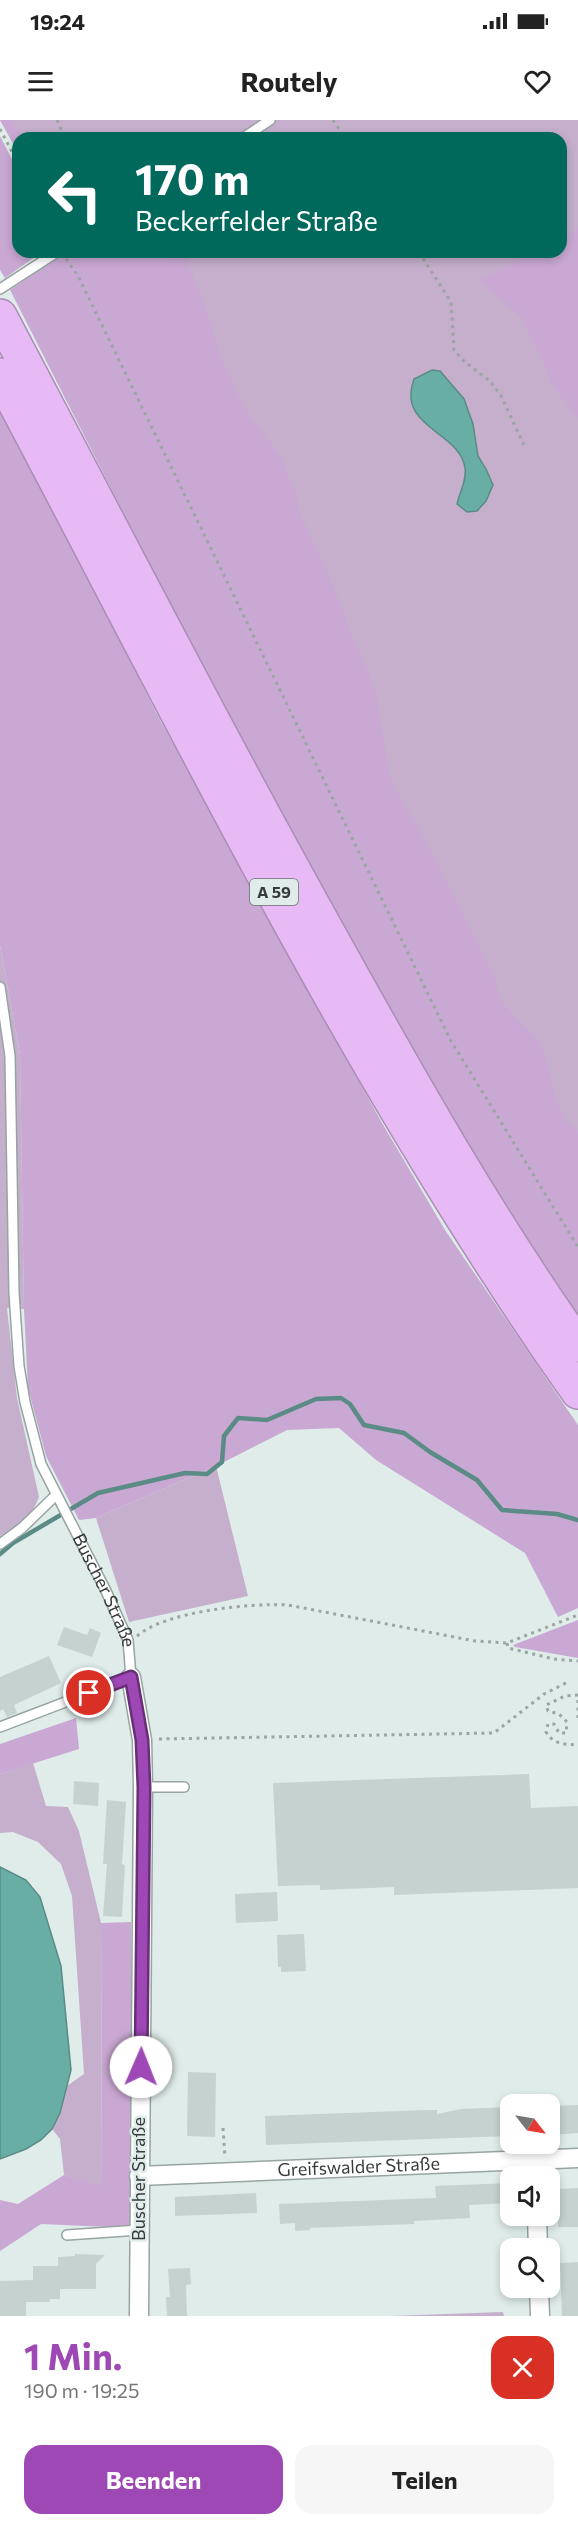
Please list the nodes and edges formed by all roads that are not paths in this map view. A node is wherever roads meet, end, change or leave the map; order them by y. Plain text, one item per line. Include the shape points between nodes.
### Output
1 (270, 120) edge
2 (252, 132) edge
3 (48, 258) edge
4 (0, 288) edge
5 (5, 325) edge
6 (0, 375) edge
7 (0, 987) edge
8 (578, 1345) edge
9 (578, 1392) edge
10 (56, 1495) junction
11 (0, 1544) edge
12 (131, 1677) junction
13 (0, 1728) edge
14 (144, 1787) junction
15 (184, 1787) dead end
16 (578, 2158) edge
17 (544, 2166) edge
18 (500, 2168) edge
19 (139, 2176) junction
20 (139, 2230) junction
21 (67, 2235) dead end
22 (539, 2298) edge
23 (139, 2316) edge
24 (540, 2316) edge

1 - 2 lane
3 - 4 lane
5 - 8 highway, A 59 via 196,692 418,1094 483,1202
6 - 9 highway, A 59 via 172,706 395,1109 461,1218
7 - 10 lane, Buscher Straße via 10,1056 19,1366 41,1464
10 - 11 lane
10 - 12 lane, Buscher Straße via 128,1640
12 - 13 lane
12 - 14 street, Buscher Straße via 142,1740
14 - 15 lane
14 - 19 street, Buscher Straße
16 - 17 street, Greifswalder Straße
18 - 19 street, Greifswalder Straße
19 - 20 street, Buscher Straße
20 - 21 lane
20 - 23 street, Buscher Straße
22 - 24 street

